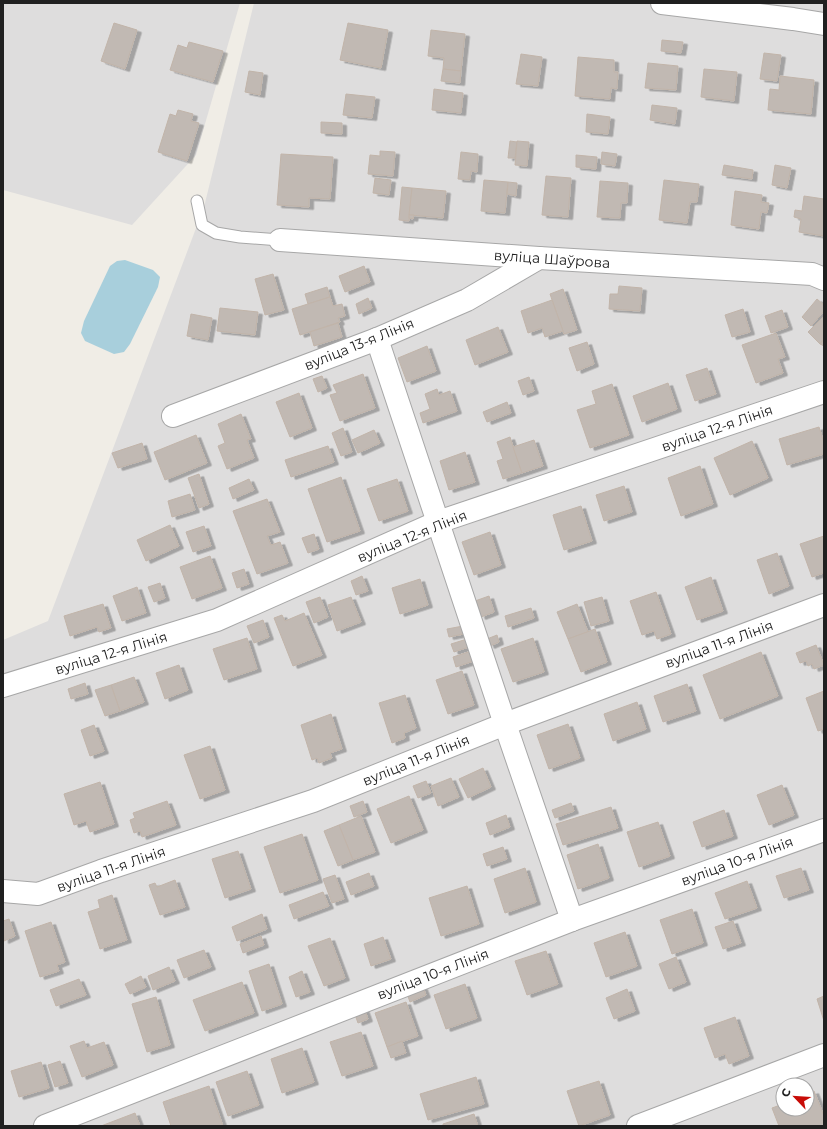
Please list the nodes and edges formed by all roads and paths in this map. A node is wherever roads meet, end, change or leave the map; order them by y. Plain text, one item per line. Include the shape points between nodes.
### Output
1 (662, 3) edge
2 (824, 24) edge
3 (197, 201) dead end
4 (280, 240) joint
5 (538, 258) junction
6 (824, 279) edge
7 (377, 339) junction
8 (824, 392) edge
9 (173, 416) dead end
10 (438, 522) junction
11 (824, 605) edge
12 (3, 686) edge
13 (505, 724) junction
14 (824, 830) edge
15 (3, 891) edge
16 (572, 920) junction
17 (824, 1055) edge
18 (45, 1126) edge
19 (638, 1126) edge

1 - 2 street
3 - 4 lane via 202,225 216,232
4 - 5 street, вуліца Шаўрова
5 - 6 street, вуліца Шаўрова via 812,274
5 - 7 street, вуліца 13-я Лінія via 467,300
7 - 9 street, вуліца 13-я Лінія
7 - 10 street
8 - 10 street, вуліца 12-я Лінія
10 - 12 street, вуліца 12-я Лінія via 218,620
10 - 13 street
11 - 13 street, вуліца 11-я Лінія
13 - 15 street, вуліца 11-я Лінія via 313,801 38,894
13 - 16 street
14 - 16 street, вуліца 10-я Лінія
16 - 18 street, вуліца 10-я Лінія
17 - 19 street

